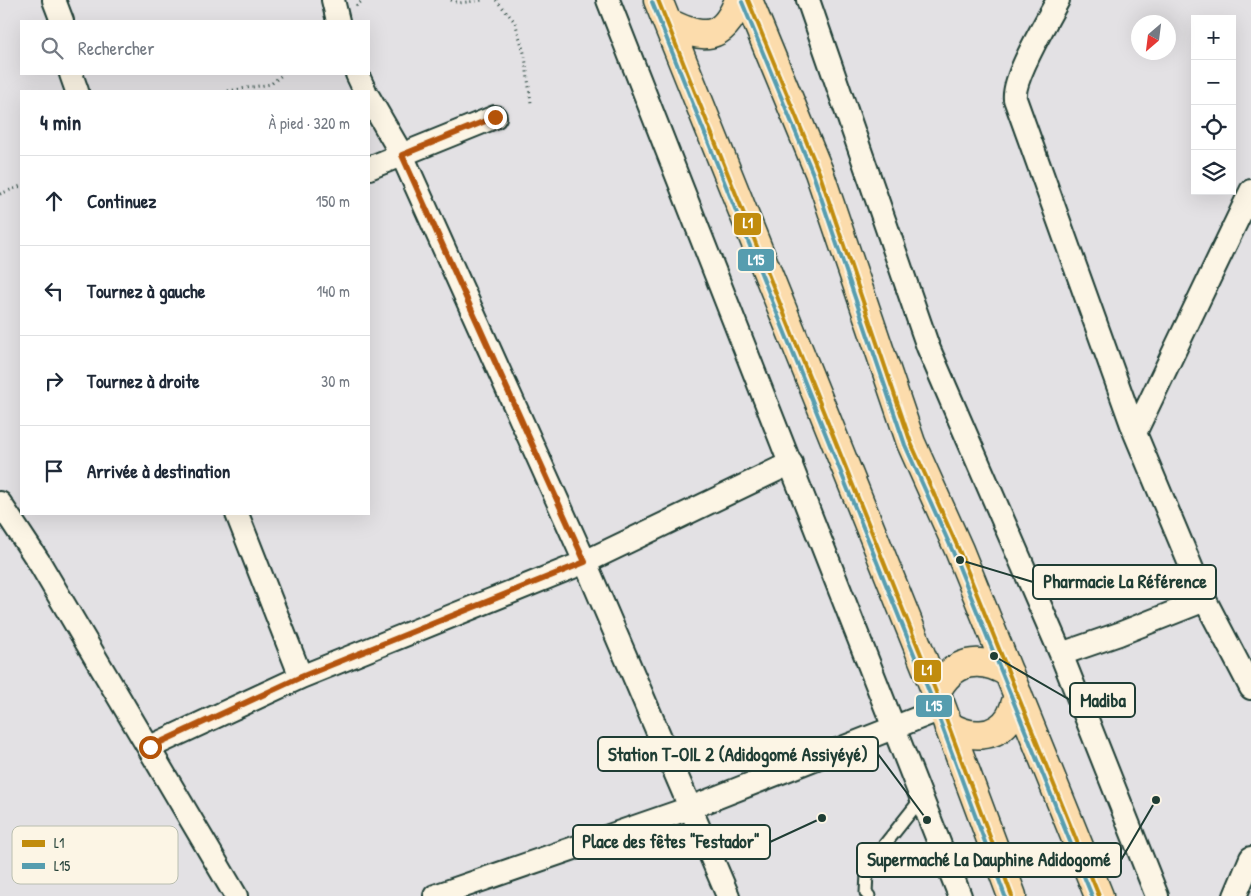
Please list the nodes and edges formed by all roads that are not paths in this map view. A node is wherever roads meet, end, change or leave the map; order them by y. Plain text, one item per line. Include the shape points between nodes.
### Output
1 (54, 0) edge
2 (333, 0) edge
3 (608, 0) edge
4 (739, 0) edge
5 (748, 0) edge
6 (808, 0) edge
7 (1058, 0) edge
8 (663, 11) edge
9 (62, 20) edge
10 (338, 20) edge
11 (71, 75) edge
12 (358, 75) edge
13 (78, 90) edge
14 (365, 90) edge
15 (370, 100) edge
16 (495, 117) dead end
17 (402, 155) junction
18 (370, 168) edge
19 (1251, 191) edge
20 (1135, 433) junction
21 (791, 463) junction
22 (0, 503) edge
23 (237, 515) edge
24 (585, 562) junction
25 (1205, 600) junction
26 (1061, 654) junction
27 (301, 677) junction
28 (1014, 684) junction
29 (1251, 688) edge
30 (942, 709) junction
31 (893, 728) junction
32 (150, 747) junction
33 (921, 799) junction
34 (690, 808) junction
35 (1251, 858) edge
36 (236, 896) edge
37 (435, 896) edge
38 (728, 896) edge
39 (869, 896) edge
40 (960, 896) edge
41 (1012, 896) edge
42 (1099, 896) edge
43 (1157, 896) edge
44 (1235, 896) edge

1 - 9 street
2 - 10 street
3 - 21 street
4 - 8 highway via 724,28 706,35 694,33
5 - 28 highway via 819,172 911,442
6 - 26 street via 928,347
7 - 20 street via 1018,77 1015,99
8 - 30 highway
11 - 13 street
12 - 14 street
15 - 17 street
16 - 17 street
17 - 18 street
17 - 24 street
19 - 20 street
20 - 25 street
21 - 24 street
21 - 31 street
22 - 32 street
23 - 27 street
24 - 27 street
24 - 34 street
25 - 26 street
25 - 29 street
26 - 43 street
27 - 32 street
28 - 30 highway via 989,663 972,662 946,676
28 - 30 highway via 1010,716 999,728 989,732 964,734
28 - 42 highway
30 - 31 street
30 - 41 highway
31 - 33 street
31 - 34 street
32 - 36 street
33 - 39 lane via 874,858 867,873 866,893
33 - 40 street
34 - 37 street
34 - 38 street
35 - 44 street

